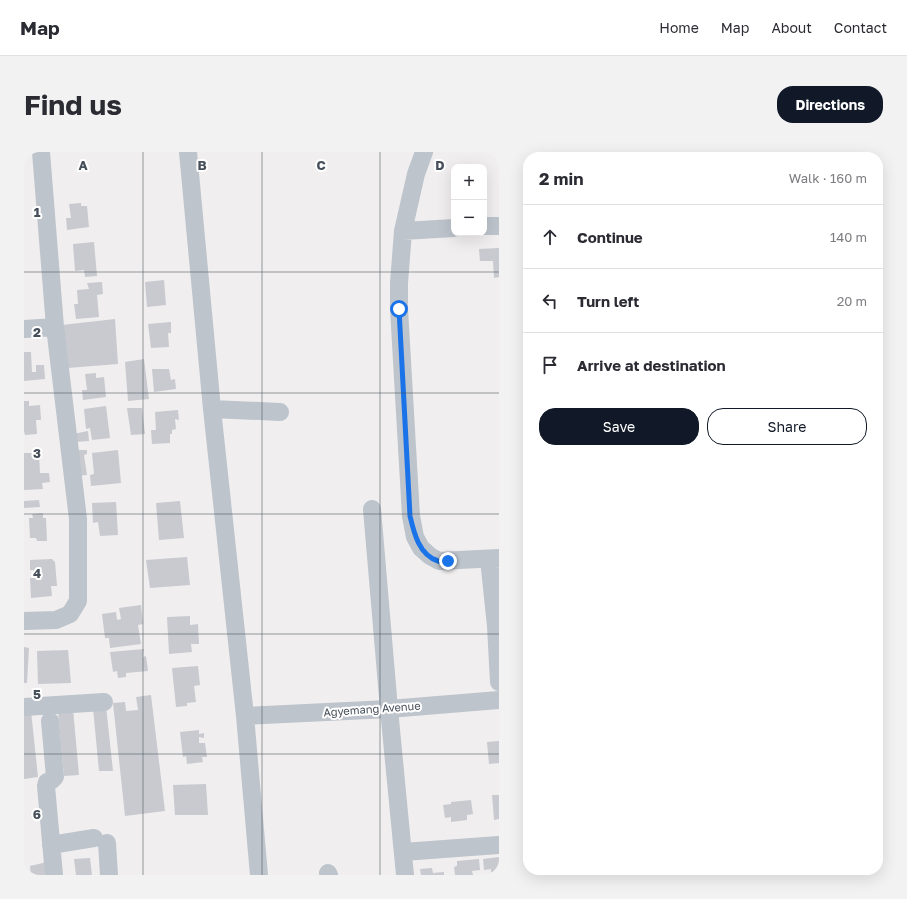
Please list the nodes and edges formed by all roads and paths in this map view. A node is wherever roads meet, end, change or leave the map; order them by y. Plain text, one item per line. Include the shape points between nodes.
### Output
1 (41, 152) edge
2 (188, 152) edge
3 (424, 152) edge
4 (487, 226) edge
5 (499, 226) edge
6 (451, 228) edge
7 (403, 231) junction
8 (55, 327) junction
9 (24, 329) edge
10 (212, 409) junction
11 (280, 412) dead end
12 (372, 509) dead end
13 (494, 559) edge
14 (24, 621) edge
15 (499, 682) edge
16 (499, 700) edge
17 (104, 702) dead end
18 (24, 707) edge
19 (389, 709) junction
20 (245, 716) junction
21 (50, 721) dead end
22 (52, 845) junction
23 (499, 845) edge
24 (403, 868) edge
25 (54, 875) edge
26 (109, 875) edge
27 (259, 875) edge

1 - 8 street
2 - 10 street
3 - 7 street via 416,174
4 - 5 street
6 - 7 street
7 - 13 street via 399,309 410,516 415,537 421,548 439,561
8 - 9 street
8 - 14 street via 78,519 78,601 70,614 56,620
10 - 11 street
10 - 20 street
12 - 19 street
13 - 15 street
16 - 19 street, Agyemang Avenue
17 - 18 street
19 - 20 street, Agyemang Avenue
19 - 24 street
20 - 27 street
21 - 22 street via 55,777 47,782 46,786
22 - 25 street
22 - 26 street via 100,841
23 - 24 street

